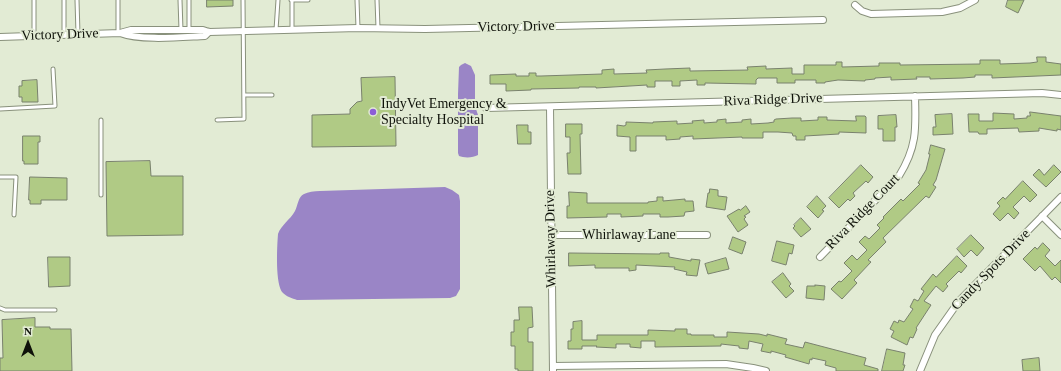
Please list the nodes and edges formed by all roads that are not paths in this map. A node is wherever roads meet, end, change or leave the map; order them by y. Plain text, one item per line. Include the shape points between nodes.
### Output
1 (34, 0) edge
2 (64, 0) edge
3 (77, 0) edge
4 (118, 0) edge
5 (180, 0) edge
6 (189, 0) edge
7 (243, 0) edge
8 (278, 0) edge
9 (291, 0) edge
10 (308, 0) edge
11 (357, 0) edge
12 (377, 0) edge
13 (976, 0) edge
14 (855, 5) dead end
15 (823, 20) dead end
16 (358, 28) junction
17 (378, 29) junction
18 (181, 30) junction
19 (189, 30) junction
20 (276, 30) junction
21 (292, 30) junction
22 (244, 31) junction
23 (119, 32) junction
24 (209, 32) junction
25 (78, 34) junction
26 (64, 35) junction
27 (34, 36) junction
28 (0, 37) edge
29 (53, 68) dead end
30 (244, 95) junction
31 (1061, 95) edge
32 (272, 96) dead end
33 (915, 96) junction
34 (550, 107) junction
35 (486, 108) dead end
36 (0, 109) edge
37 (101, 120) dead end
38 (217, 120) dead end
39 (0, 177) edge
40 (101, 195) dead end
41 (1061, 197) edge
42 (14, 215) dead end
43 (1042, 216) junction
44 (707, 234) dead end
45 (551, 235) junction
46 (1061, 235) edge
47 (820, 257) dead end
48 (0, 308) edge
49 (55, 310) dead end
50 (553, 368) edge
51 (766, 371) edge
52 (920, 371) edge

1 - 27 lane
2 - 26 lane
3 - 25 lane
4 - 23 lane
5 - 18 lane
6 - 19 lane
7 - 22 lane
8 - 20 lane
9 - 10 lane
9 - 21 lane
11 - 16 lane
12 - 17 lane
13 - 14 street via 960,8 933,13 871,14
15 - 17 street, Victory Drive
16 - 17 street, Victory Drive
16 - 21 street, Victory Drive
18 - 19 street, Victory Drive
18 - 23 street, Victory Drive
19 - 24 street, Victory Drive
20 - 21 street, Victory Drive
20 - 22 street, Victory Drive
22 - 24 street, Victory Drive
22 - 30 lane
23 - 24 street, Victory Drive via 131,37 205,36
23 - 25 street, Victory Drive
25 - 26 street, Victory Drive
26 - 27 street, Victory Drive
27 - 28 street, Victory Drive
29 - 36 lane via 55,106
30 - 32 lane
30 - 38 lane via 244,119
31 - 33 street, Riva Ridge Drive via 1042,93
33 - 34 street, Riva Ridge Drive
33 - 47 street, Riva Ridge Court via 915,136 907,164 899,176
34 - 35 street, Riva Ridge Drive
34 - 45 street, Whirlaway Drive
37 - 40 lane
39 - 42 lane via 16,177
41 - 43 street, Candy Spots Drive
43 - 46 street
43 - 52 street, Candy Spots Drive via 959,301 935,335
44 - 45 street, Whirlaway Lane
45 - 50 street, Whirlaway Drive
48 - 49 lane
50 - 51 street via 726,364

